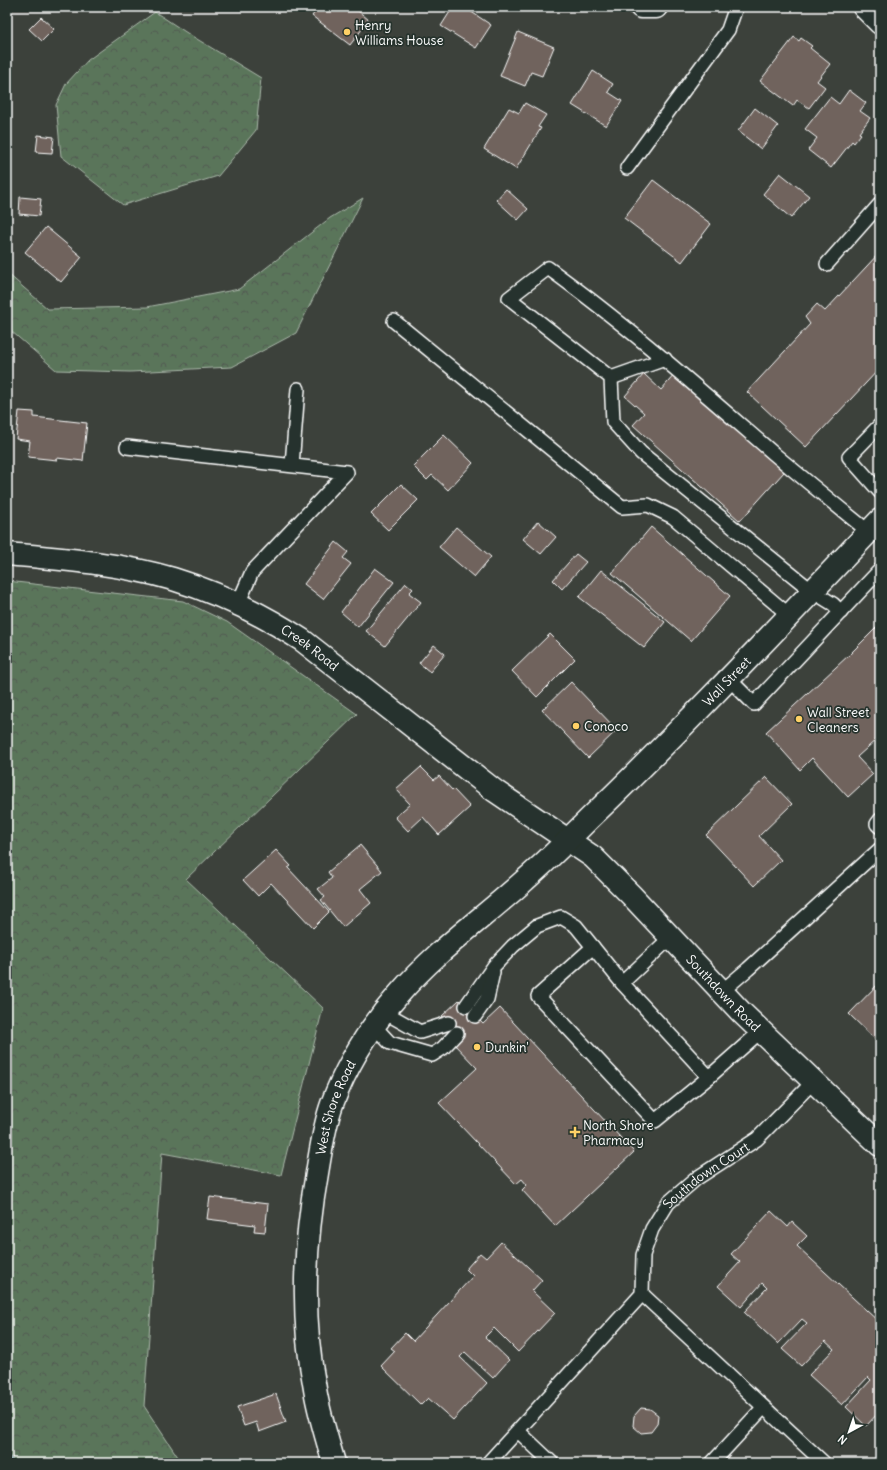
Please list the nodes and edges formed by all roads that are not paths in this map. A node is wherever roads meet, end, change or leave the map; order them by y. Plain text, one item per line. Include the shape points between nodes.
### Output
1 (641, 7) edge
2 (656, 7) edge
3 (736, 7) edge
4 (864, 7) edge
5 (880, 23) edge
6 (627, 168) dead end
7 (880, 204) edge
8 (827, 264) dead end
9 (394, 321) dead end
10 (665, 360) junction
11 (611, 378) junction
12 (298, 389) dead end
13 (880, 425) edge
14 (127, 447) dead end
15 (292, 465) junction
16 (880, 492) edge
17 (874, 526) edge
18 (7, 554) edge
19 (880, 570) edge
20 (812, 591) junction
21 (238, 604) junction
22 (841, 612) junction
23 (789, 616) junction
24 (728, 678) junction
25 (880, 820) edge
26 (880, 827) edge
27 (568, 839) junction
28 (880, 849) edge
29 (670, 938) junction
30 (592, 946) junction
31 (494, 966) junction
32 (622, 983) junction
33 (721, 992) junction
34 (466, 1006) dead end
35 (475, 1016) dead end
36 (379, 1019) junction
37 (760, 1031) junction
38 (709, 1077) junction
39 (814, 1081) junction
40 (880, 1145) edge
41 (642, 1294) junction
42 (763, 1408) junction
43 (518, 1431) junction
44 (334, 1463) edge
45 (488, 1463) edge
46 (552, 1463) edge
47 (712, 1463) edge
48 (824, 1463) edge

1 - 2 street
3 - 6 lane via 728,30
4 - 5 street
7 - 8 lane
9 - 23 lane via 622,507 648,505 673,516
10 - 11 lane
10 - 11 lane via 548,268 509,298
10 - 17 lane
11 - 20 lane via 613,422 641,453
12 - 15 lane
13 - 16 lane via 849,457
14 - 15 lane
15 - 21 lane via 347,472 252,572
17 - 20 street, Wall Street
18 - 21 street, Creek Road via 94,563 147,573 196,587
19 - 22 lane
20 - 22 lane
20 - 23 street, Wall Street
21 - 27 street, Creek Road via 302,640 495,791
22 - 24 lane via 754,704
23 - 24 street, Wall Street
24 - 27 street, Wall Street
25 - 26 lane via 877,824
27 - 29 street, Southdown Road via 608,871
27 - 36 street, West Shore Road via 425,967
28 - 33 lane
29 - 32 lane
29 - 33 street, Southdown Road
30 - 31 lane via 576,926 561,917 537,926
30 - 32 lane
30 - 38 lane via 538,996 655,1121
31 - 34 lane
31 - 35 lane via 487,999
32 - 38 lane
33 - 37 street, Southdown Road
36 - 36 lane via 390,1043 432,1054 443,1048 453,1028 420,1032
36 - 44 street, West Shore Road via 360,1046 332,1106 311,1203 305,1283 309,1351 315,1389
37 - 38 lane
37 - 39 street, Southdown Road
39 - 40 street, Southdown Road
39 - 41 lane, Southdown Court via 756,1139 697,1178 668,1203 652,1230 643,1254
41 - 42 lane
41 - 43 lane
42 - 47 lane
42 - 48 lane
43 - 45 lane
43 - 46 lane

